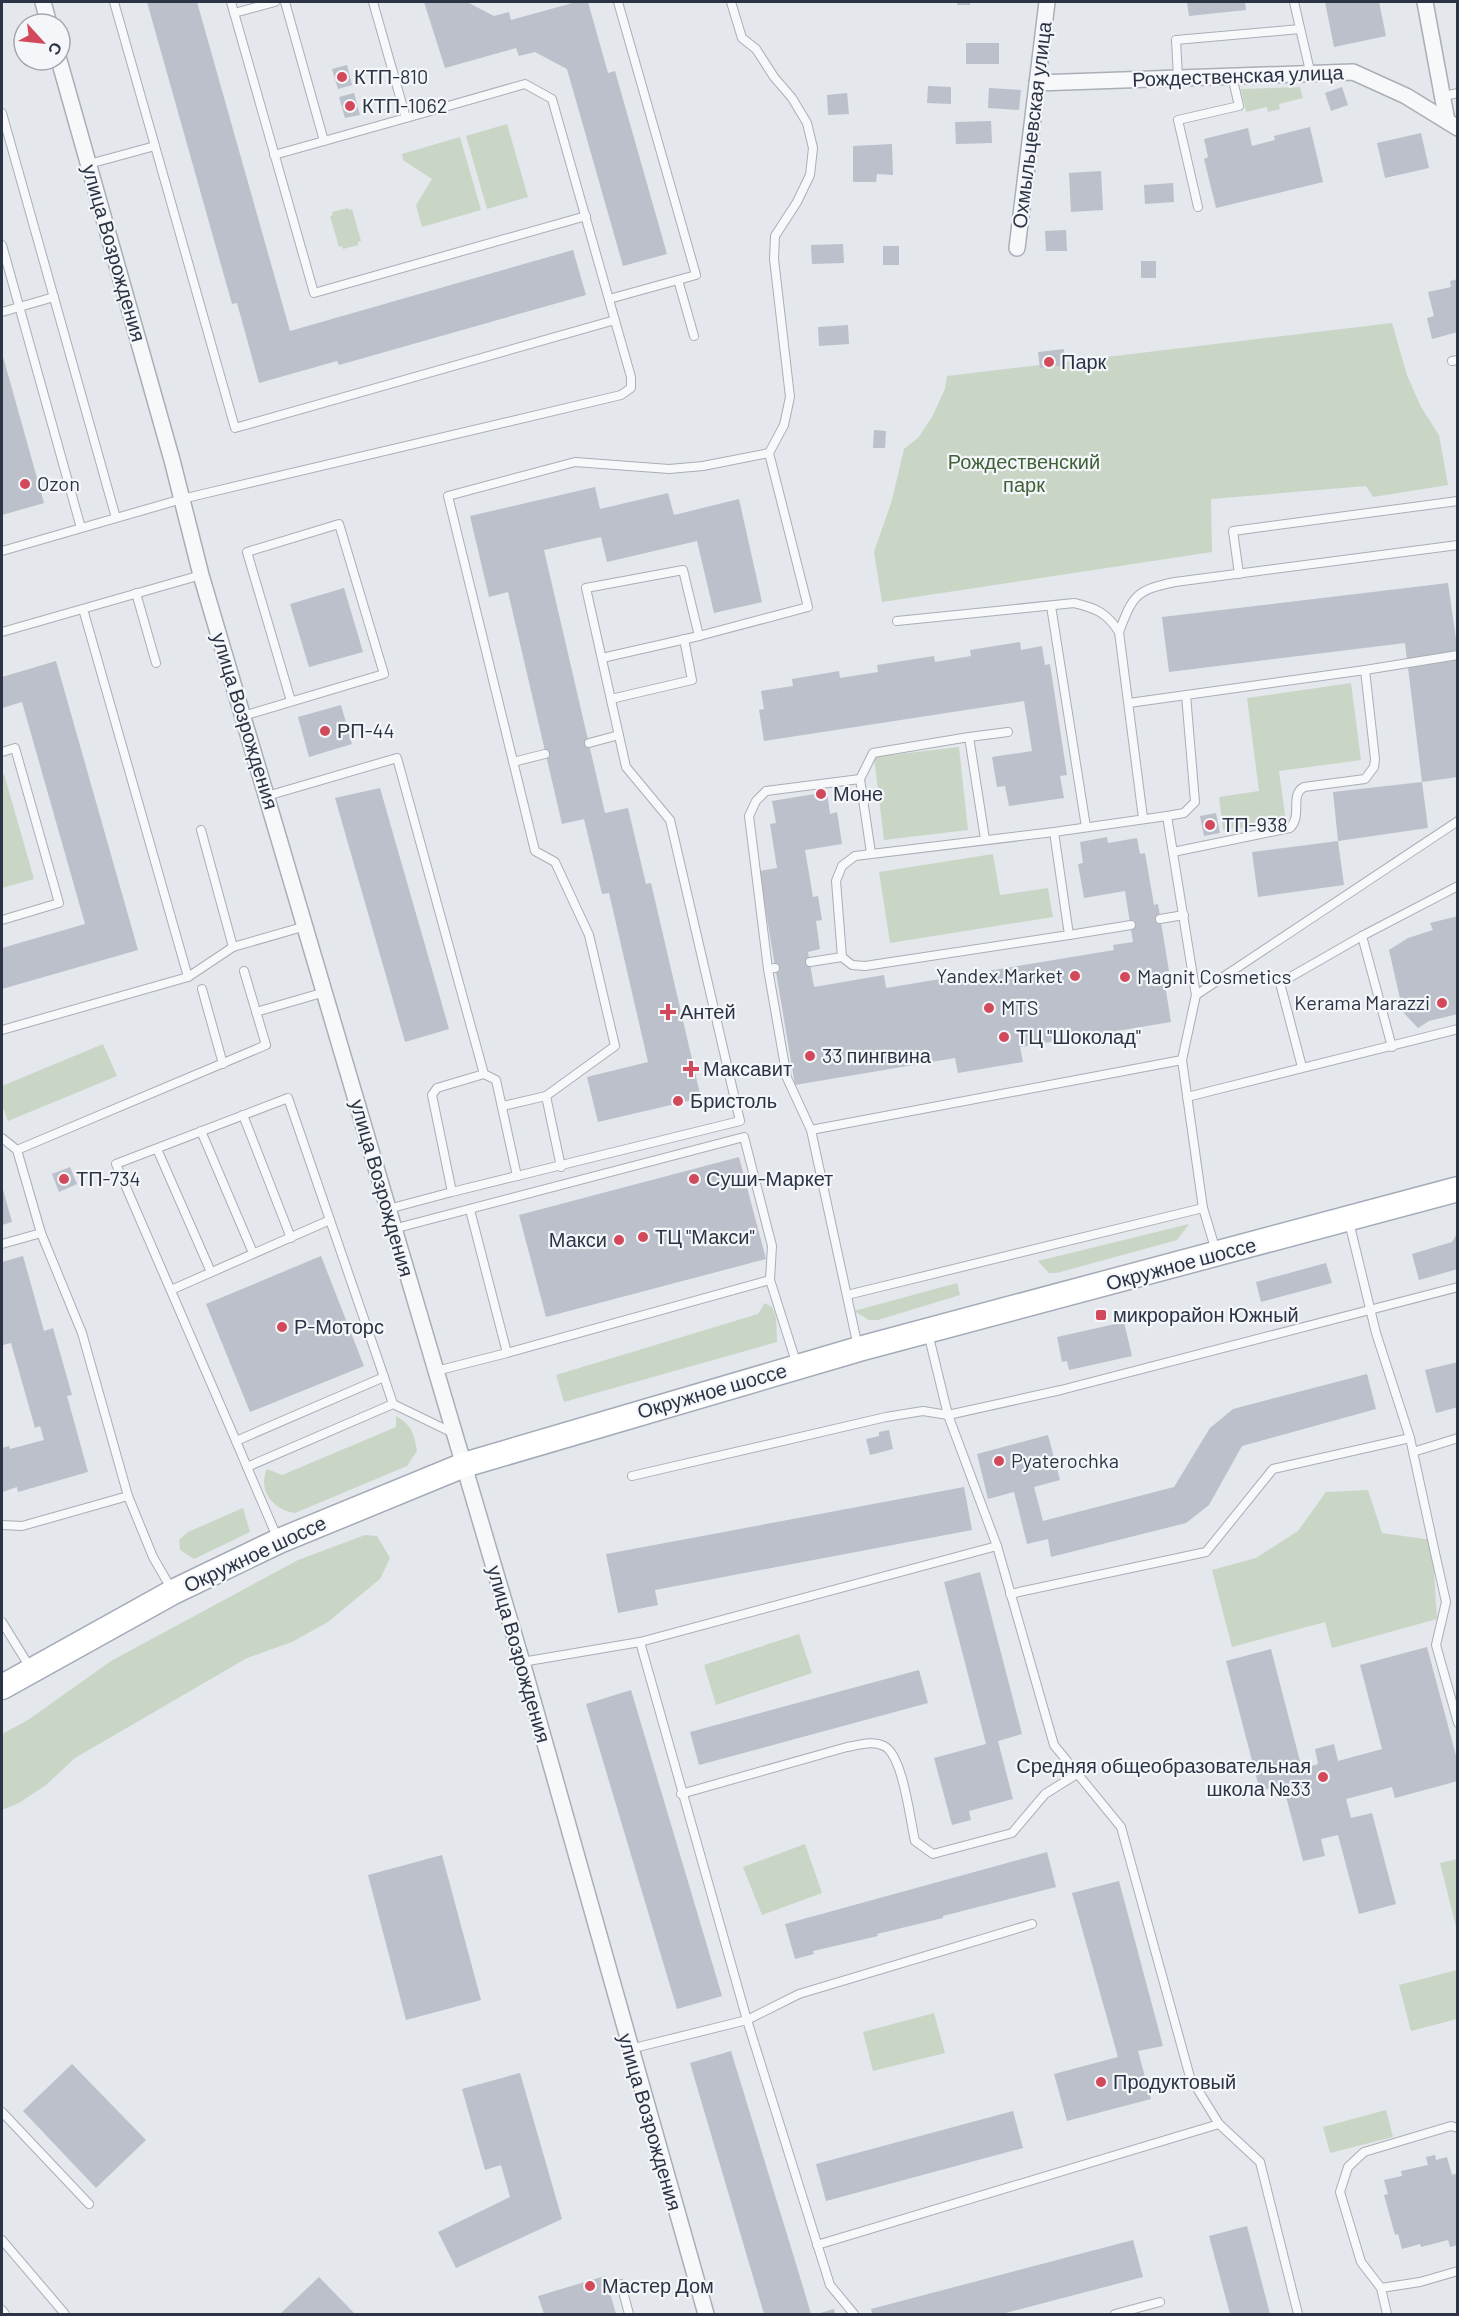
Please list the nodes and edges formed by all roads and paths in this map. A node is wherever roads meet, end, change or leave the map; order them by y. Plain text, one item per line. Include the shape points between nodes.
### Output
1 (114, 2) edge
2 (231, 2) edge
3 (275, 2) edge
4 (285, 2) edge
5 (373, 2) edge
6 (618, 2) edge
7 (731, 2) edge
8 (1047, 2) edge
9 (1294, 2) edge
10 (1425, 2) edge
11 (234, 13) junction
12 (1300, 29) junction
13 (62, 72) edge
14 (1310, 72) junction
15 (1232, 76) junction
16 (1178, 78) junction
17 (1038, 83) junction
18 (1451, 95) edge
19 (2, 114) edge
20 (406, 118) junction
21 (1452, 125) edge
22 (324, 141) junction
23 (155, 146) junction
24 (274, 155) junction
25 (89, 164) junction
26 (1198, 207) dead end
27 (586, 216) junction
28 (2, 244) edge
29 (1017, 248) dead end
30 (678, 279) junction
31 (54, 297) junction
32 (609, 299) junction
33 (19, 307) junction
34 (2, 312) edge
35 (615, 320) junction
36 (694, 336) dead end
37 (769, 453) junction
38 (182, 499) junction
39 (1458, 501) edge
40 (116, 518) junction
41 (81, 528) junction
42 (1458, 544) edge
43 (2, 551) edge
44 (1239, 574) junction
45 (201, 575) junction
46 (136, 593) junction
47 (1051, 606) junction
48 (83, 609) junction
49 (897, 621) dead end
50 (2, 632) edge
51 (1119, 632) junction
52 (699, 636) junction
53 (684, 639) junction
54 (1458, 655) edge
55 (602, 658) junction
56 (156, 663) dead end
57 (1365, 670) junction
58 (1186, 695) junction
59 (611, 699) junction
60 (291, 701) junction
61 (1129, 703) junction
62 (243, 716) junction
63 (1008, 732) dead end
64 (619, 735) junction
65 (969, 737) junction
66 (589, 743) dead end
67 (2, 752) edge
68 (545, 754) dead end
69 (513, 762) junction
70 (861, 779) junction
71 (267, 796) junction
72 (1167, 816) junction
73 (1143, 818) junction
74 (1458, 821) edge
75 (1086, 827) junction
76 (201, 830) dead end
77 (1054, 832) junction
78 (986, 839) junction
79 (1173, 852) junction
80 (871, 853) junction
81 (1458, 886) edge
82 (1184, 915) junction
83 (1160, 919) dead end
84 (2, 920) edge
85 (1131, 925) dead end
86 (306, 926) junction
87 (1069, 935) junction
88 (1362, 936) junction
89 (233, 947) junction
90 (842, 957) junction
91 (810, 962) dead end
92 (244, 971) dead end
93 (188, 977) junction
94 (201, 989) dead end
95 (325, 992) junction
96 (1196, 995) junction
97 (256, 1012) junction
98 (1458, 1029) edge
99 (2, 1030) edge
100 (1392, 1047) junction
101 (1182, 1060) junction
102 (222, 1064) junction
103 (1302, 1067) junction
104 (484, 1074) junction
105 (546, 1095) junction
106 (1187, 1097) junction
107 (502, 1106) junction
108 (243, 1115) junction
109 (811, 1130) junction
110 (201, 1131) junction
111 (2, 1138) edge
112 (157, 1149) junction
113 (17, 1150) junction
114 (561, 1167) junction
115 (517, 1176) junction
116 (1458, 1189) edge
117 (452, 1192) junction
118 (1203, 1208) junction
119 (387, 1209) junction
120 (470, 1210) junction
121 (1348, 1218) junction
122 (330, 1220) junction
123 (393, 1229) junction
124 (41, 1233) junction
125 (291, 1238) junction
126 (2, 1244) edge
127 (253, 1253) junction
128 (1217, 1255) junction
129 (211, 1272) junction
130 (770, 1280) junction
131 (1458, 1287) edge
132 (171, 1290) junction
133 (847, 1295) junction
134 (1371, 1310) junction
135 (927, 1331) junction
136 (859, 1349) junction
137 (507, 1353) junction
138 (797, 1366) junction
139 (435, 1371) junction
140 (384, 1377) junction
141 (393, 1404) junction
142 (948, 1414) junction
143 (455, 1434) junction
144 (1410, 1438) junction
145 (1458, 1438) edge
146 (236, 1441) junction
147 (1413, 1452) junction
148 (464, 1465) junction
149 (247, 1467) junction
150 (632, 1476) dead end
151 (128, 1496) junction
152 (2, 1525) edge
153 (279, 1541) junction
154 (997, 1546) junction
155 (173, 1592) junction
156 (1010, 1594) junction
157 (2, 1622) edge
158 (640, 1642) junction
159 (522, 1662) junction
160 (32, 1670) junction
161 (2, 1688) edge
162 (1458, 1723) edge
163 (1077, 1774) junction
164 (681, 1794) junction
165 (1032, 1924) dead end
166 (747, 2020) junction
167 (629, 2049) junction
168 (2, 2112) edge
169 (1219, 2124) junction
170 (1458, 2128) edge
171 (89, 2204) dead end
172 (2, 2240) edge
173 (817, 2245) junction
174 (1458, 2271) edge
175 (621, 2284) dead end
176 (1381, 2288) junction
177 (1160, 2302) dead end
178 (2, 2310) edge
179 (5, 2314) edge
180 (65, 2314) edge
181 (629, 2314) edge
182 (706, 2314) edge
183 (854, 2314) edge
184 (1115, 2314) edge
185 (1298, 2314) edge
186 (1387, 2314) edge

1 - 23 lane
2 - 11 lane
3 - 11 lane
4 - 22 lane
5 - 20 lane
6 - 30 lane via 696,275
7 - 37 lane via 742,38 756,49 792,98 807,123 813,148 810,175 775,236 774,259 790,397 784,425
8 - 17 street, Охмыльцевская улица
9 - 12 lane
10 - 18 street, Рождественская улица
11 - 24 lane
12 - 14 lane
12 - 16 lane via 1176,40
13 - 25 street, улица Возрождения
14 - 15 street, Рождественская улица
14 - 21 street, Рождественская улица via 1353,72 1381,82
15 - 16 street, Рождественская улица
15 - 26 lane via 1239,105 1178,120
16 - 17 street, Рождественская улица
17 - 29 street, Охмыльцевская улица
18 - 21 street, Рождественская улица
19 - 31 lane
20 - 22 lane
20 - 27 lane via 525,84 537,90 552,99
22 - 24 lane
23 - 25 lane
23 - 35 lane via 235,428
24 - 27 lane via 314,293
25 - 38 street, улица Возрождения
27 - 32 lane
28 - 33 lane
30 - 32 lane
30 - 36 lane
31 - 33 lane
31 - 40 lane
32 - 35 lane
33 - 34 lane
33 - 41 lane
35 - 38 lane via 631,377 630,388 621,395
37 - 52 lane via 808,607
37 - 69 lane via 669,469 575,462 448,496
38 - 40 lane
38 - 45 street, улица Возрождения
39 - 44 lane via 1233,531
40 - 41 lane
41 - 43 lane
42 - 44 lane
44 - 51 lane via 1146,588 1128,608
45 - 46 lane
45 - 62 street, улица Возрождения
46 - 48 lane
46 - 56 lane
47 - 49 lane
47 - 51 lane via 1074,603 1097,608
47 - 75 lane
48 - 50 lane
48 - 93 lane
51 - 61 lane
52 - 53 lane
52 - 55 lane via 683,570 586,588
53 - 55 lane
53 - 59 lane via 692,680
54 - 57 lane
55 - 59 lane
57 - 58 lane
57 - 79 lane via 1375,759 1371,774 1365,779 1299,790 1298,815 1290,828
58 - 61 lane
58 - 72 lane via 1195,802 1184,813
59 - 64 lane
60 - 60 lane via 384,674 339,524 247,552
60 - 62 lane
61 - 73 lane
62 - 71 street, улица Возрождения
63 - 65 lane
64 - 66 lane
64 - 114 lane via 626,767 670,819 740,1121
65 - 70 lane via 873,753
65 - 78 lane
67 - 84 lane via 15,748 59,903
68 - 69 lane
69 - 105 lane via 535,851 555,862 589,935 615,1046
70 - 80 lane
70 - 109 lane via 766,791 749,816 787,1078
71 - 86 street, улица Возрождения
71 - 104 lane via 397,758
72 - 73 lane
72 - 79 lane
73 - 75 lane
74 - 96 lane
75 - 77 lane
76 - 89 lane
77 - 78 lane
77 - 87 lane
78 - 80 lane
79 - 82 lane
80 - 90 lane via 855,856 842,866 836,882
81 - 88 lane
82 - 83 lane
82 - 96 lane
85 - 87 lane
86 - 89 lane
86 - 95 street, улица Возрождения
87 - 90 lane via 865,966 852,965
88 - 100 lane
88 - 103 lane via 1280,983
89 - 93 lane
90 - 91 lane
92 - 97 lane
93 - 99 lane
94 - 102 lane
95 - 97 lane
95 - 119 street, улица Возрождения
96 - 101 lane
97 - 102 lane via 266,1045
98 - 100 lane
100 - 103 lane
101 - 106 lane
101 - 109 lane
102 - 113 lane
103 - 106 lane
104 - 107 lane via 496,1080
104 - 117 lane via 437,1088 432,1095
105 - 107 lane
105 - 114 lane
106 - 118 lane
107 - 115 lane
108 - 110 lane
108 - 122 lane via 288,1098
108 - 125 lane
109 - 133 lane
110 - 112 lane
110 - 127 lane
111 - 113 lane
112 - 129 lane
112 - 132 lane via 116,1164
113 - 124 lane
114 - 115 lane
115 - 117 lane
116 - 121 main road, Окружное шоссе
117 - 119 lane
118 - 128 lane
118 - 133 lane
119 - 123 street, улица Возрождения
120 - 123 lane
120 - 130 lane via 744,1137 772,1246
120 - 137 lane
121 - 128 main road, Окружное шоссе
121 - 134 lane
122 - 125 lane
122 - 140 lane
123 - 139 street, улица Возрождения
124 - 126 lane
124 - 151 lane via 82,1333
125 - 127 lane
127 - 129 lane
128 - 135 main road, Окружное шоссе
129 - 132 lane
130 - 137 lane
130 - 138 lane
131 - 134 lane
132 - 146 lane
133 - 136 lane
134 - 142 lane via 1061,1390
134 - 144 lane
135 - 136 main road, Окружное шоссе
135 - 142 lane
136 - 138 main road, Окружное шоссе
137 - 139 lane
138 - 148 main road, Окружное шоссе
139 - 143 street, улица Возрождения
140 - 141 lane
140 - 146 lane
141 - 143 lane
141 - 149 lane
142 - 150 lane via 923,1411 886,1417
142 - 154 lane
143 - 148 street, улица Возрождения
144 - 147 lane
144 - 156 lane via 1273,1469 1206,1552
145 - 147 lane
146 - 149 lane
147 - 162 lane via 1446,1602 1436,1645
148 - 153 main road, Окружное шоссе
148 - 159 street, улица Возрождения
149 - 153 lane
151 - 152 lane via 22,1526
151 - 155 lane via 153,1557
153 - 155 main road, Окружное шоссе
154 - 156 lane
154 - 158 lane
155 - 160 main road, Окружное шоссе
156 - 163 lane via 1054,1745
157 - 160 lane
158 - 159 lane
158 - 164 lane
159 - 167 street, улица Возрождения
160 - 161 main road, Окружное шоссе
163 - 164 lane via 1045,1794 1012,1833 933,1854 915,1841 895,1756 884,1746 870,1743 832,1750
163 - 169 lane via 1121,1827 1190,2077
164 - 166 lane
165 - 166 lane via 799,1994
166 - 167 lane
166 - 173 lane
167 - 182 street, улица Возрождения
168 - 171 lane
169 - 173 lane
169 - 185 lane via 1260,2162
170 - 176 lane via 1451,2126 1364,2152 1348,2167 1340,2192 1361,2262
172 - 180 lane
173 - 183 lane via 830,2285
174 - 176 lane
175 - 181 lane
176 - 186 lane
177 - 184 lane
178 - 179 lane

